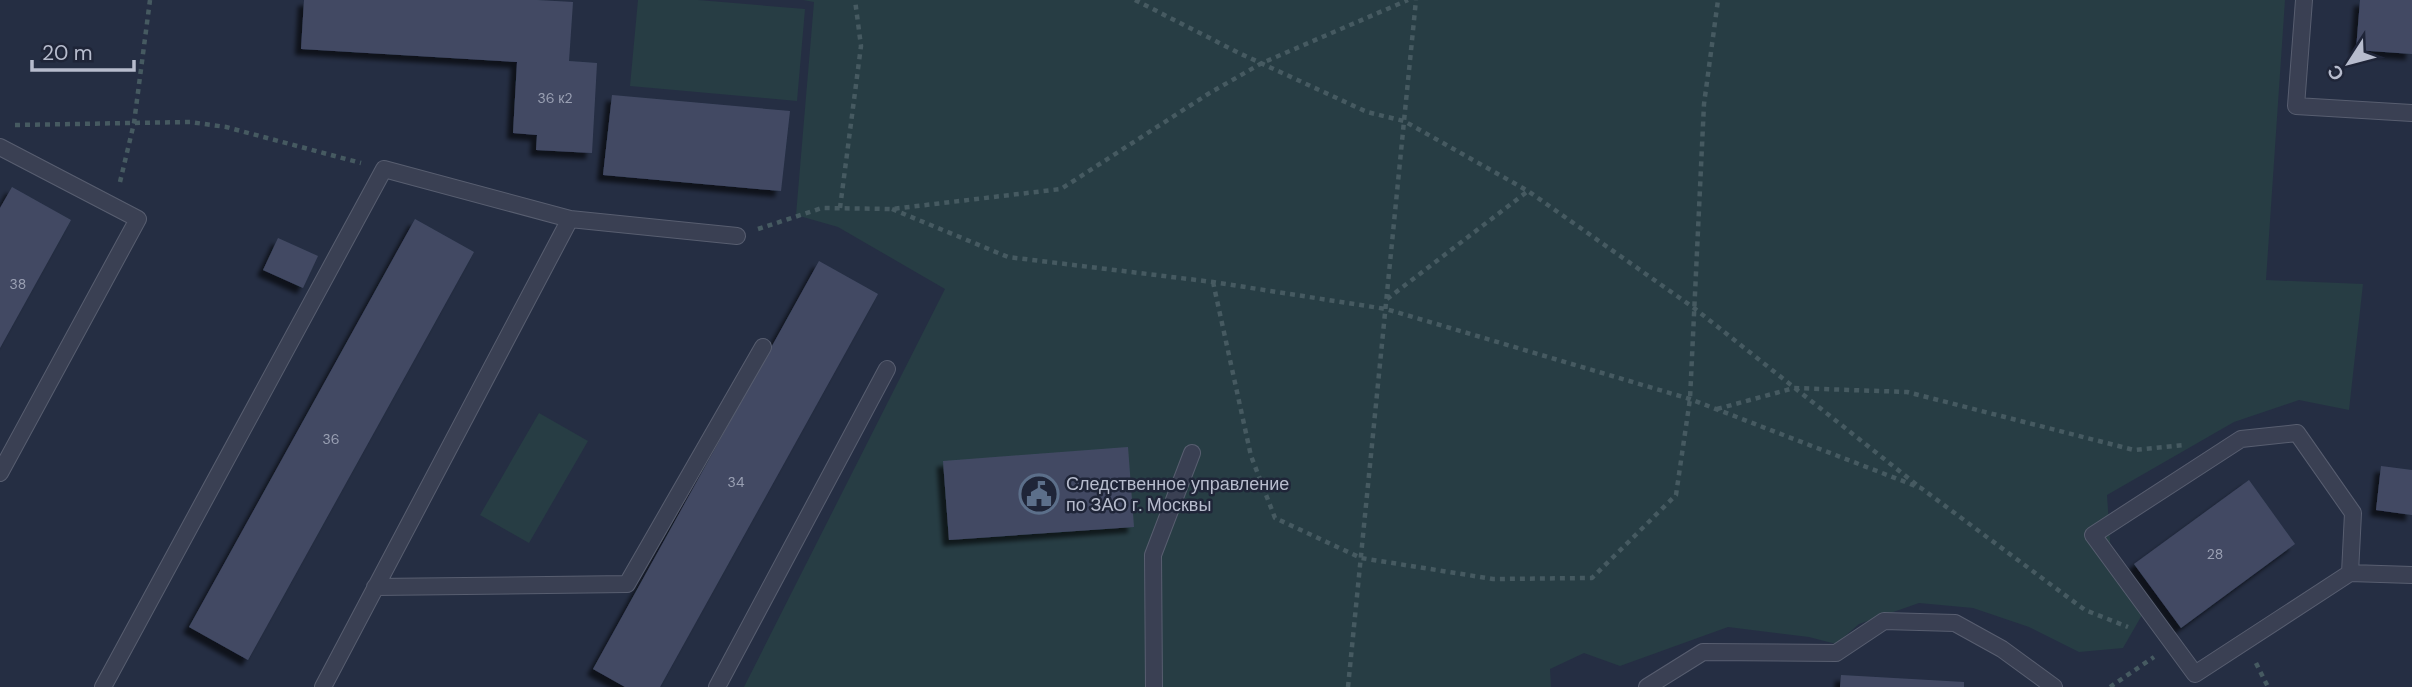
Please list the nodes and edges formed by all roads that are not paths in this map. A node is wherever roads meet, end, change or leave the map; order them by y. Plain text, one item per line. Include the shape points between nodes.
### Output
1 (2304, 0) edge
2 (2412, 113) edge
3 (0, 147) edge
4 (570, 219) junction
5 (737, 236) road end
6 (763, 347) dead end
7 (887, 369) dead end
8 (1192, 453) dead end
9 (0, 473) edge
10 (2350, 573) junction
11 (2412, 575) edge
12 (375, 587) junction
13 (103, 687) edge
14 (323, 687) edge
15 (717, 687) edge
16 (1154, 687) edge
17 (1647, 687) edge
18 (2054, 687) edge

1 - 2 lane via 2296,106
3 - 9 lane via 138,219
4 - 5 lane
4 - 12 lane
4 - 13 lane via 384,169
6 - 12 lane via 626,584
7 - 15 lane
8 - 16 lane via 1153,555
10 - 10 lane via 2353,513 2297,432 2241,439 2093,536 2195,674
10 - 11 lane
12 - 14 lane
17 - 18 lane via 1703,652 1836,653 1884,621 1955,623 2002,649

